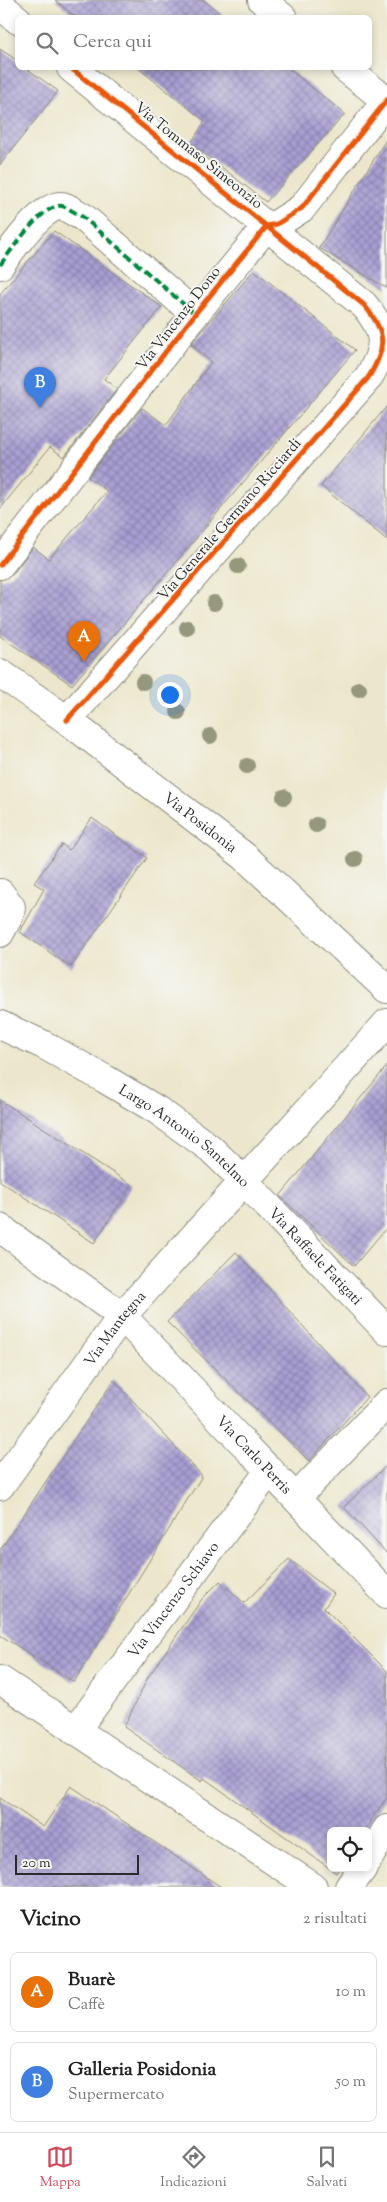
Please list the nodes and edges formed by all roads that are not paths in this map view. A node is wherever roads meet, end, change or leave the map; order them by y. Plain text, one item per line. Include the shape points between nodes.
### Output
1 (262, 0) edge
2 (0, 5) edge
3 (280, 15) edge
4 (15, 18) edge
5 (73, 70) edge
6 (348, 70) edge
7 (387, 100) edge
8 (267, 226) junction
9 (0, 265) edge
10 (196, 314) junction
11 (379, 321) joint
12 (0, 565) edge
13 (0, 673) edge
14 (67, 720) junction
15 (0, 894) edge
16 (0, 933) edge
17 (387, 989) edge
18 (387, 1022) edge
19 (0, 1025) edge
20 (245, 1182) junction
21 (0, 1228) edge
22 (122, 1316) junction
23 (387, 1331) edge
24 (387, 1403) edge
25 (270, 1470) junction
26 (0, 1486) edge
27 (296, 1498) junction
28 (387, 1594) edge
29 (0, 1680) edge
30 (75, 1731) junction
31 (387, 1829) edge
32 (372, 1853) edge
33 (360, 1872) edge
34 (313, 1887) edge
35 (350, 1887) edge

1 - 3 street
2 - 4 street
5 - 8 street, Via Tommaso Simeonzio
6 - 7 street
7 - 8 street, Via Vincenzo Dono via 302,208 277,224
8 - 10 street, Via Vincenzo Dono
8 - 11 street, Via Tommaso Simeonzio
9 - 10 street via 40,217 52,207 62,206 83,217
10 - 12 street, Via Vincenzo Dono
11 - 14 street, Via Generale Germano Ricciardi via 382,354 368,378
13 - 14 street, Via Posidonia
14 - 17 street, Via Posidonia via 244,856
15 - 16 street via 11,907
18 - 20 street, Largo Antonio Santelmo
19 - 20 street, Largo Antonio Santelmo via 42,1044 157,1110 210,1148
20 - 22 street, Via Mantegna
20 - 23 street, Via Raffaele Fatigati
21 - 22 street, Via Carlo Perris
22 - 25 street, Via Carlo Perris
22 - 26 street, Via Mantegna
24 - 27 street
25 - 27 street, Via Carlo Perris
25 - 30 street, Via Vincenzo Schiavo
27 - 28 street, Via Carlo Perris
29 - 30 street
30 - 34 street
31 - 32 street
33 - 35 street

